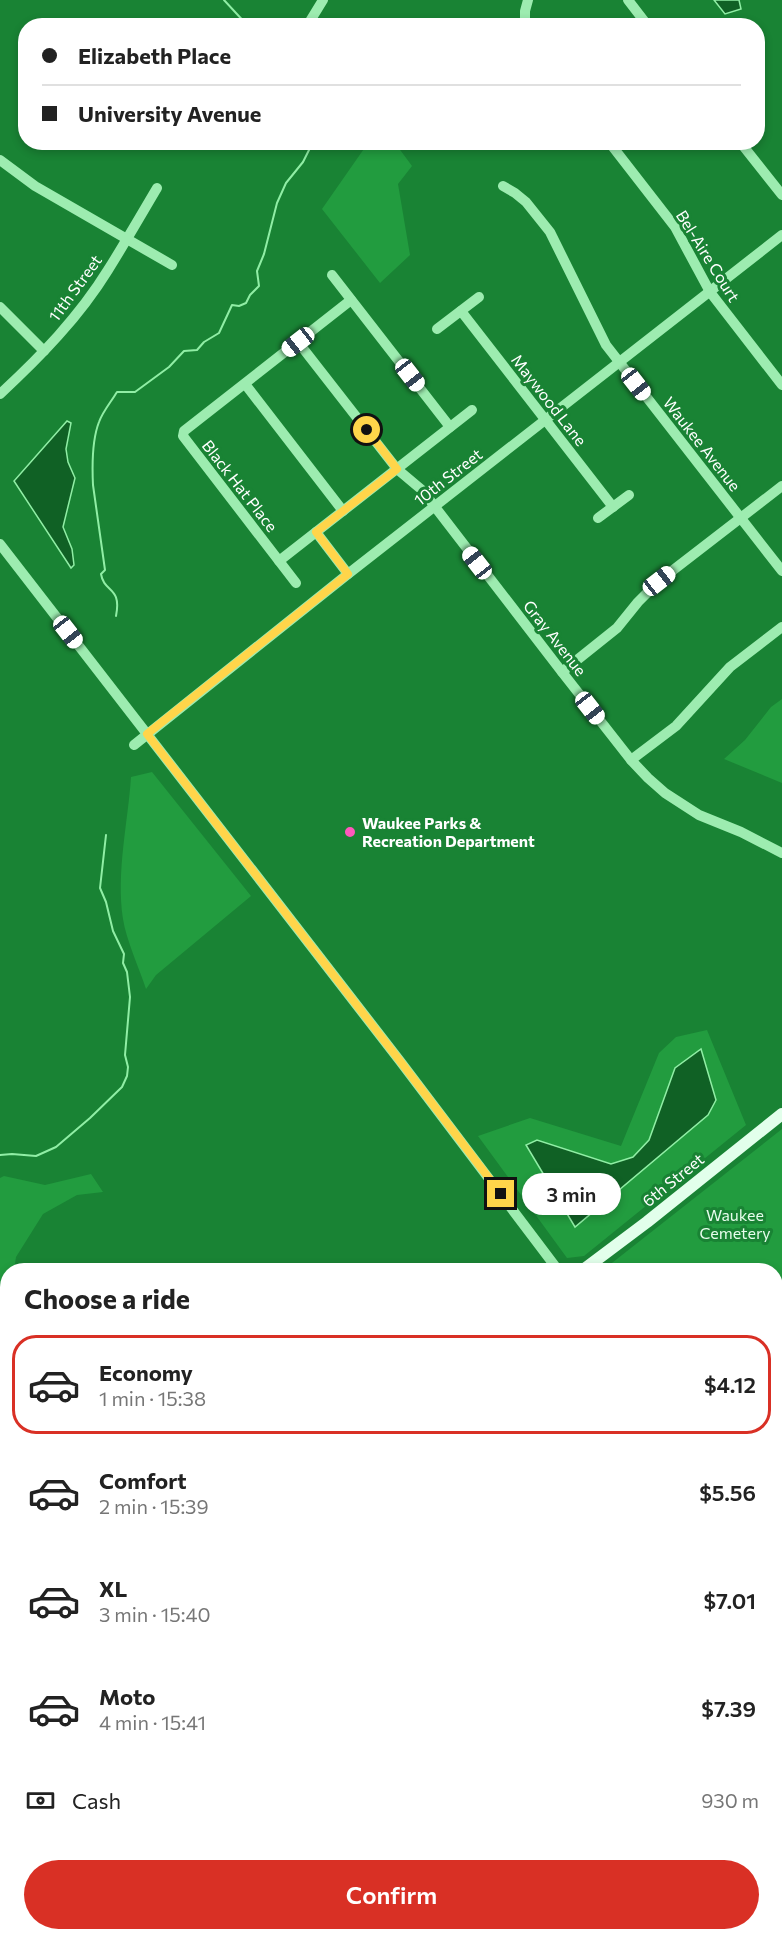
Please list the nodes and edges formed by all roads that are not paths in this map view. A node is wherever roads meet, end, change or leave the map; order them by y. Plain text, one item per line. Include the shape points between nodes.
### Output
1 (323, 0) edge
2 (528, 0) edge
3 (628, 0) edge
4 (312, 18) edge
5 (525, 18) edge
6 (642, 18) edge
7 (615, 150) edge
8 (746, 150) edge
9 (0, 160) edge
10 (503, 186) dead end
11 (158, 188) dead end
12 (782, 195) edge
13 (782, 235) edge
14 (127, 239) junction
15 (172, 265) dead end
16 (332, 275) dead end
17 (710, 292) junction
18 (479, 297) dead end
19 (351, 300) junction
20 (0, 307) edge
21 (461, 311) junction
22 (437, 329) dead end
23 (298, 342) junction
24 (44, 351) junction
25 (618, 362) junction
26 (245, 384) junction
27 (782, 385) edge
28 (0, 394) edge
29 (472, 410) dead end
30 (545, 420) junction
31 (450, 427) junction
32 (397, 469) junction
33 (782, 486) edge
34 (629, 495) dead end
35 (434, 507) junction
36 (612, 507) junction
37 (343, 511) junction
38 (598, 518) dead end
39 (741, 518) junction
40 (316, 532) junction
41 (0, 544) edge
42 (279, 561) junction
43 (782, 571) edge
44 (348, 574) junction
45 (296, 583) dead end
46 (782, 627) edge
47 (562, 672) junction
48 (147, 734) junction
49 (134, 745) dead end
50 (631, 760) junction
51 (782, 853) edge
52 (782, 1114) edge
53 (553, 1263) edge
54 (592, 1263) edge

1 - 4 street
2 - 5 street
3 - 6 street
7 - 17 street, Bel-Aire Court via 675,227
8 - 12 street
9 - 14 street via 35,186
10 - 25 street, Waukee Avenue via 526,202 550,232
11 - 14 street, 11th Street
13 - 17 street, 10th Street
14 - 15 street
14 - 24 street, 11th Street via 83,305
16 - 19 street
17 - 25 street, 10th Street
17 - 27 street, Bel-Aire Court
18 - 21 street
19 - 23 street, Black Hat Place
19 - 31 street
20 - 24 street
21 - 22 street
21 - 30 street, Maywood Lane
23 - 26 street, Black Hat Place
23 - 32 street, Gray Avenue
24 - 28 street, 11th Street
25 - 30 street, 10th Street
25 - 39 street, Waukee Avenue
26 - 37 street
26 - 42 street, Black Hat Place via 184,431 183,436
29 - 31 street
30 - 35 street, 10th Street
30 - 36 street, Maywood Lane
31 - 32 street
32 - 35 street, Gray Avenue via 422,490
32 - 37 street
33 - 39 street
34 - 36 street
35 - 44 street, 10th Street
35 - 47 street, Gray Avenue
36 - 38 street
37 - 40 street
39 - 43 street, Waukee Avenue
39 - 47 street via 659,581 617,628
40 - 42 street
40 - 44 street
41 - 48 street
42 - 45 street, Black Hat Place
44 - 48 street, 10th Street
46 - 50 street via 730,667 676,726
47 - 50 street, Gray Avenue
48 - 49 street, 10th Street
48 - 53 street
50 - 51 street, Gray Avenue via 665,793 699,814
52 - 54 main road, 6th Street

